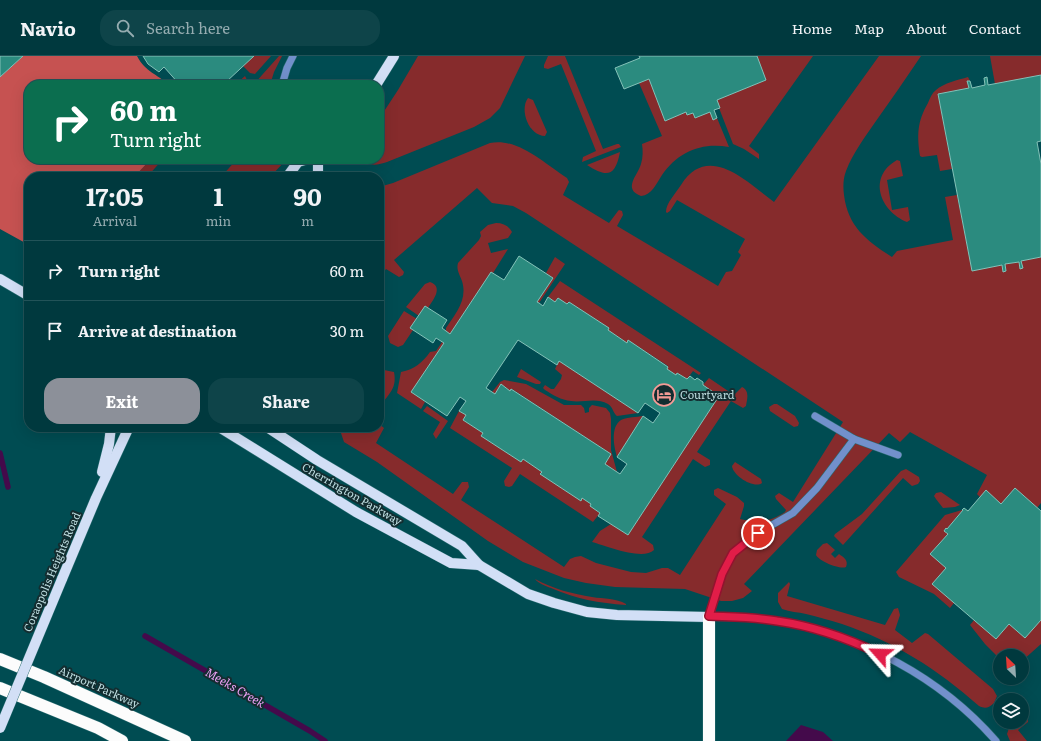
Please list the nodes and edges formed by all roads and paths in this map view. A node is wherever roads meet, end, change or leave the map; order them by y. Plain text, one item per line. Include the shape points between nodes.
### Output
1 (293, 56) edge
2 (394, 56) edge
3 (283, 80) edge
4 (379, 80) edge
5 (0, 279) edge
6 (24, 293) edge
7 (815, 416) dead end
8 (110, 432) edge
9 (127, 432) edge
10 (227, 432) edge
11 (275, 432) edge
12 (854, 439) junction
13 (898, 455) dead end
14 (96, 498) junction
15 (478, 565) junction
16 (709, 616) junction
17 (0, 659) edge
18 (0, 688) edge
19 (0, 728) edge
20 (122, 741) edge
21 (185, 741) edge
22 (709, 741) edge
23 (996, 741) edge

1 - 3 street
2 - 4 main road
5 - 6 main road
7 - 12 street
8 - 14 main road
9 - 14 main road, Coraopolis Heights Road
10 - 15 main road, Cherrington Parkway via 356,512 444,560
11 - 15 main road, Cherrington Parkway via 462,546
12 - 13 street
12 - 16 street via 817,488 793,513 758,533 733,553 722,574
14 - 19 main road, Coraopolis Heights Road, bridge
15 - 16 main road, Cherrington Parkway via 528,594 587,612 617,615
16 - 22 highway
16 - 23 street, Cherrington Parkway via 778,621 829,633 857,643 922,676 963,707
17 - 21 highway, Airport Parkway
18 - 20 highway via 98,728

